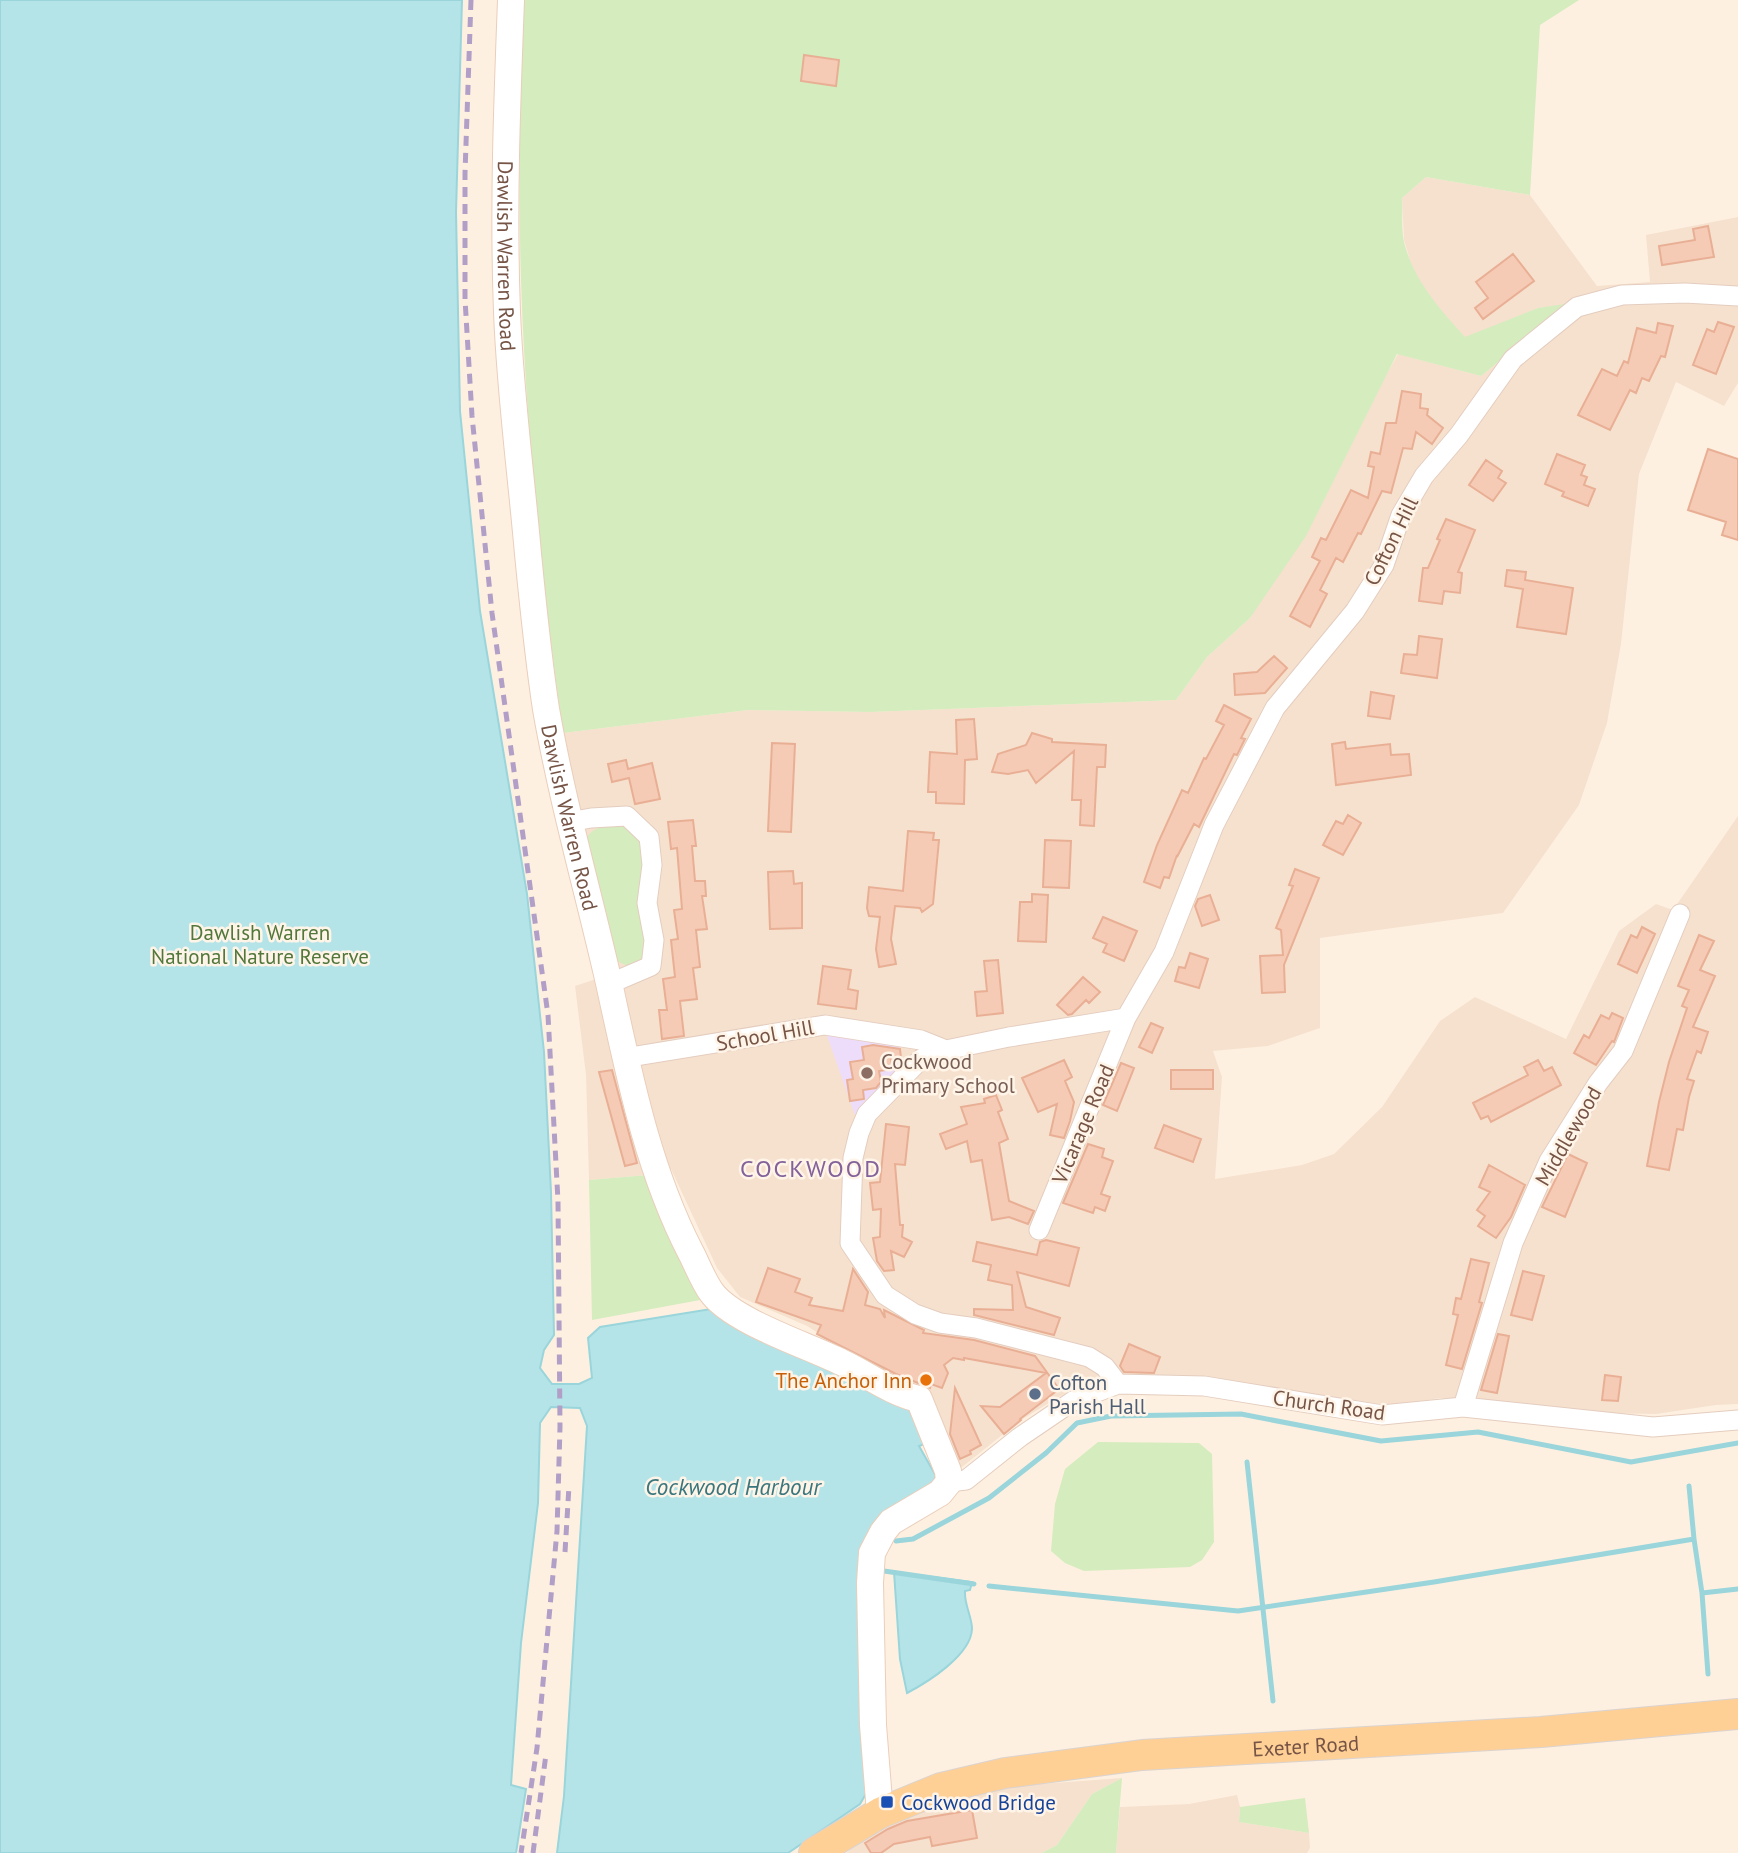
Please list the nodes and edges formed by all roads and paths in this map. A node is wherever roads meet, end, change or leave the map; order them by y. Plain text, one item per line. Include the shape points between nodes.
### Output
1 (511, 0) edge
2 (1738, 296) edge
3 (569, 822) junction
4 (1680, 914) dead end
5 (609, 984) junction
6 (1126, 1018) junction
7 (946, 1050) junction
8 (624, 1058) junction
9 (1039, 1230) dead end
10 (1118, 1384) junction
11 (1463, 1407) junction
12 (1738, 1419) edge
13 (949, 1482) junction
14 (1738, 1714) edge
15 (880, 1813) junction
16 (814, 1853) edge

1 - 3 street, Dawlish Warren Road via 505,165 507,315 535,626 546,710
2 - 6 street, Cofton Hill via 1622,295 1577,307 1513,359 1424,476 1401,515 1384,565 1355,611 1275,708 1214,825 1164,952
3 - 5 street, Dawlish Warren Road
3 - 5 street via 627,816 649,837 652,865 647,903 654,940 652,966
4 - 11 street, Middlewood via 1623,1051 1598,1083 1544,1173 1513,1243
5 - 8 street, Dawlish Warren Road
6 - 7 street
6 - 9 street, Vicarage Road
7 - 8 street, School Hill via 921,1040 825,1025
7 - 10 street via 922,1059 867,1114 853,1158 850,1243 884,1295 915,1314 1089,1357 1105,1367
8 - 13 street, Dawlish Warren Road via 672,1215 710,1291 737,1314 919,1399
10 - 11 street, Church Road via 1204,1387 1382,1415
10 - 13 street, Church Road via 1073,1401 966,1480
11 - 12 street, Church Road via 1653,1427
13 - 15 street via 940,1493 891,1522 872,1553 873,1725
14 - 15 main road, Exeter Road via 1541,1732 1142,1755 1005,1773 941,1788
15 - 16 main road, Exeter Road

